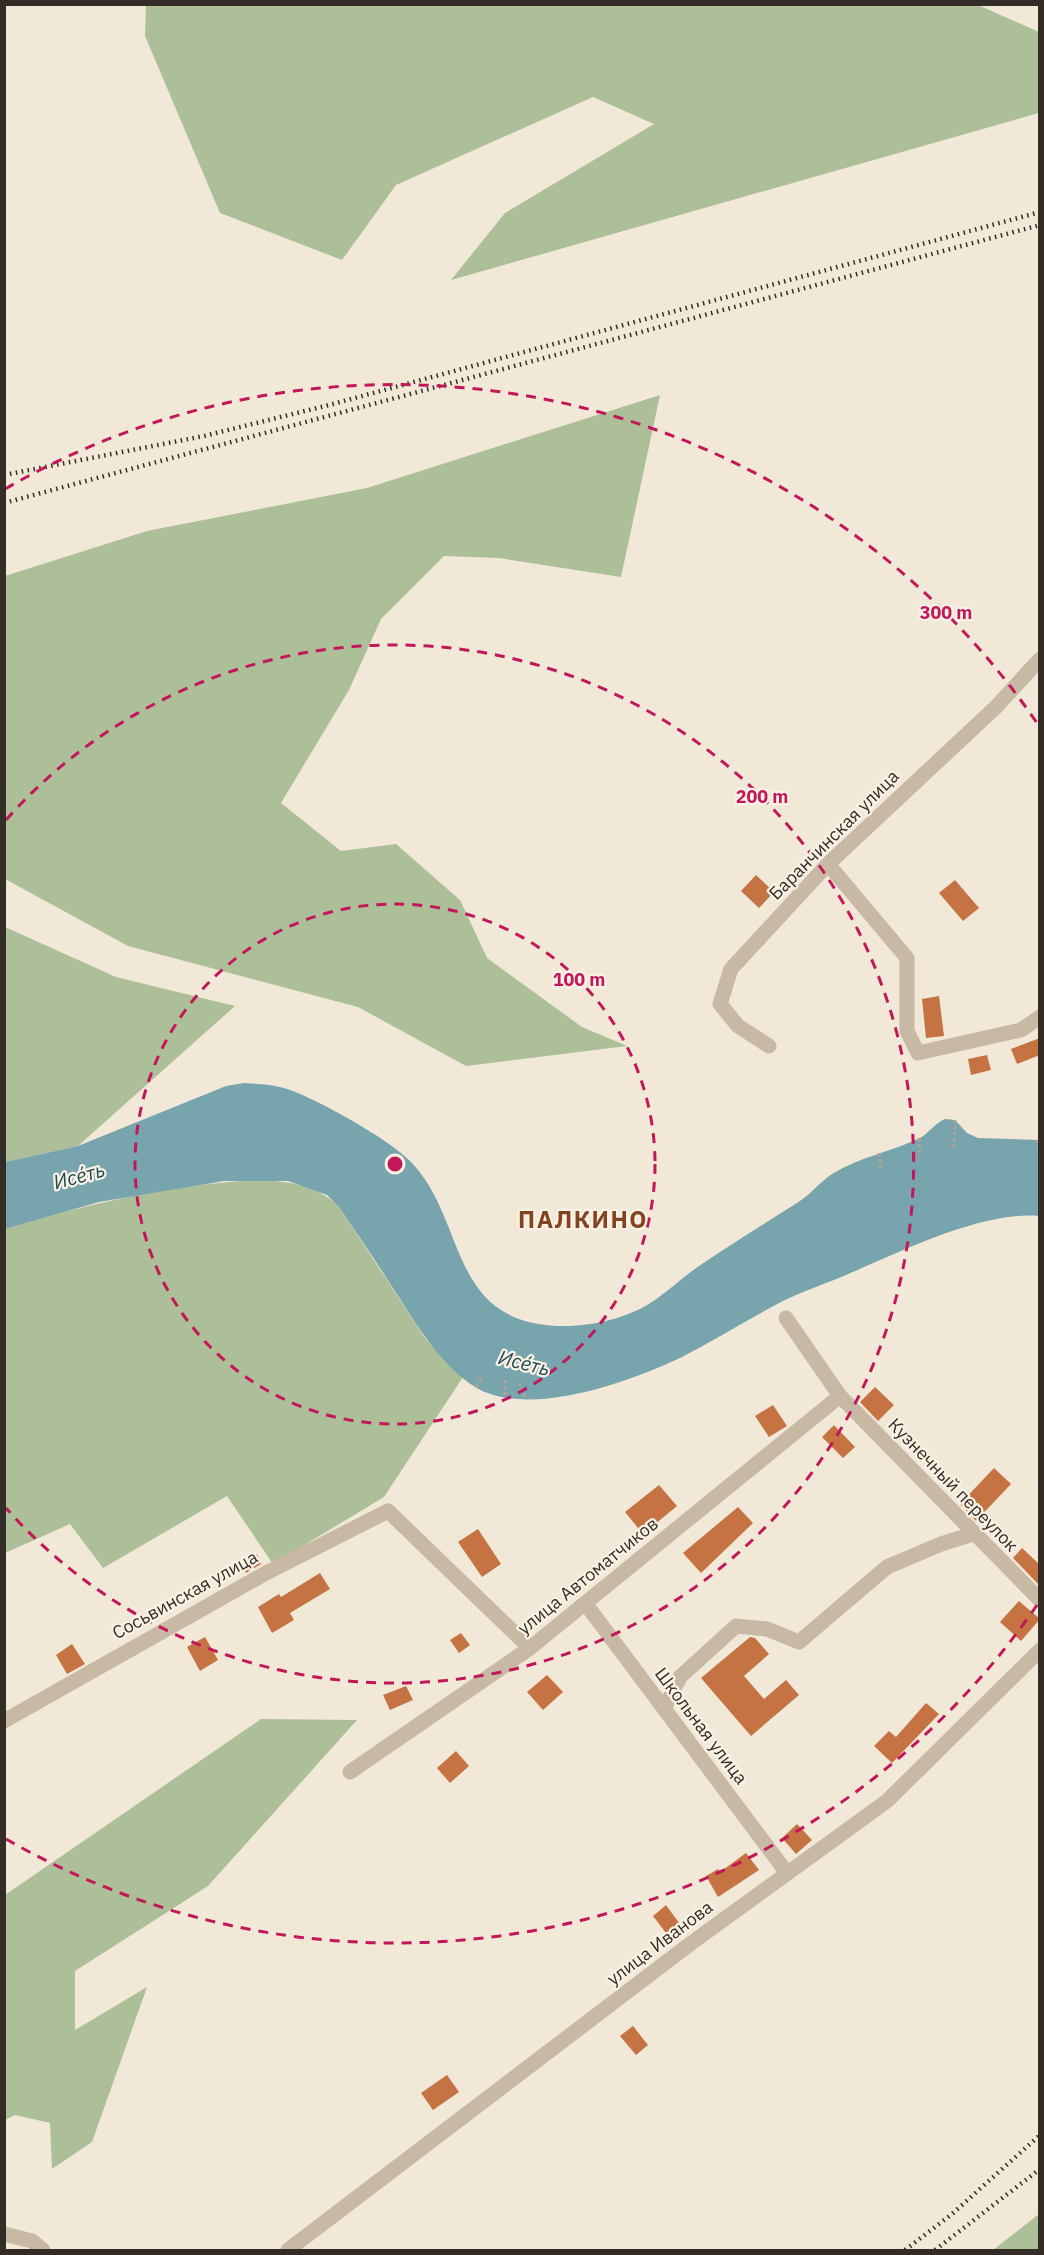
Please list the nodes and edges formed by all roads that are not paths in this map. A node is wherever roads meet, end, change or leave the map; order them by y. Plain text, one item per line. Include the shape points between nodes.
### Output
1 (1040, 659) edge
2 (828, 864) junction
3 (1040, 1017) edge
4 (769, 1046) dead end
5 (786, 1318) dead end
6 (840, 1396) junction
7 (973, 1533) junction
8 (1040, 1599) edge
9 (585, 1603) junction
10 (530, 1648) junction
11 (1040, 1650) edge
12 (664, 1709) junction
13 (4, 1721) edge
14 (351, 1772) dead end
15 (786, 1873) junction
16 (4, 2234) edge
17 (43, 2250) edge
18 (288, 2250) edge

1 - 2 street, Баранчинская улица via 996,707
2 - 3 street via 907,958 907,1031 918,1053 1021,1030
2 - 4 street, Баранчинская улица via 731,969 720,1004 738,1026
5 - 6 street, Кузнечный переулок
6 - 7 street, Кузнечный переулок
6 - 9 street, улица Автоматчиков
7 - 8 street, Кузнечный переулок
7 - 12 street via 886,1567 799,1642 767,1629 736,1626 680,1677
9 - 10 street, улица Автоматчиков
9 - 12 street, Школьная улица
10 - 13 street, Сосьвинская улица via 388,1511 255,1578
10 - 14 street, улица Автоматчиков
11 - 15 street, улица Иванова via 887,1801
12 - 15 street, Школьная улица
15 - 18 street, улица Иванова
16 - 17 street via 32,2241

